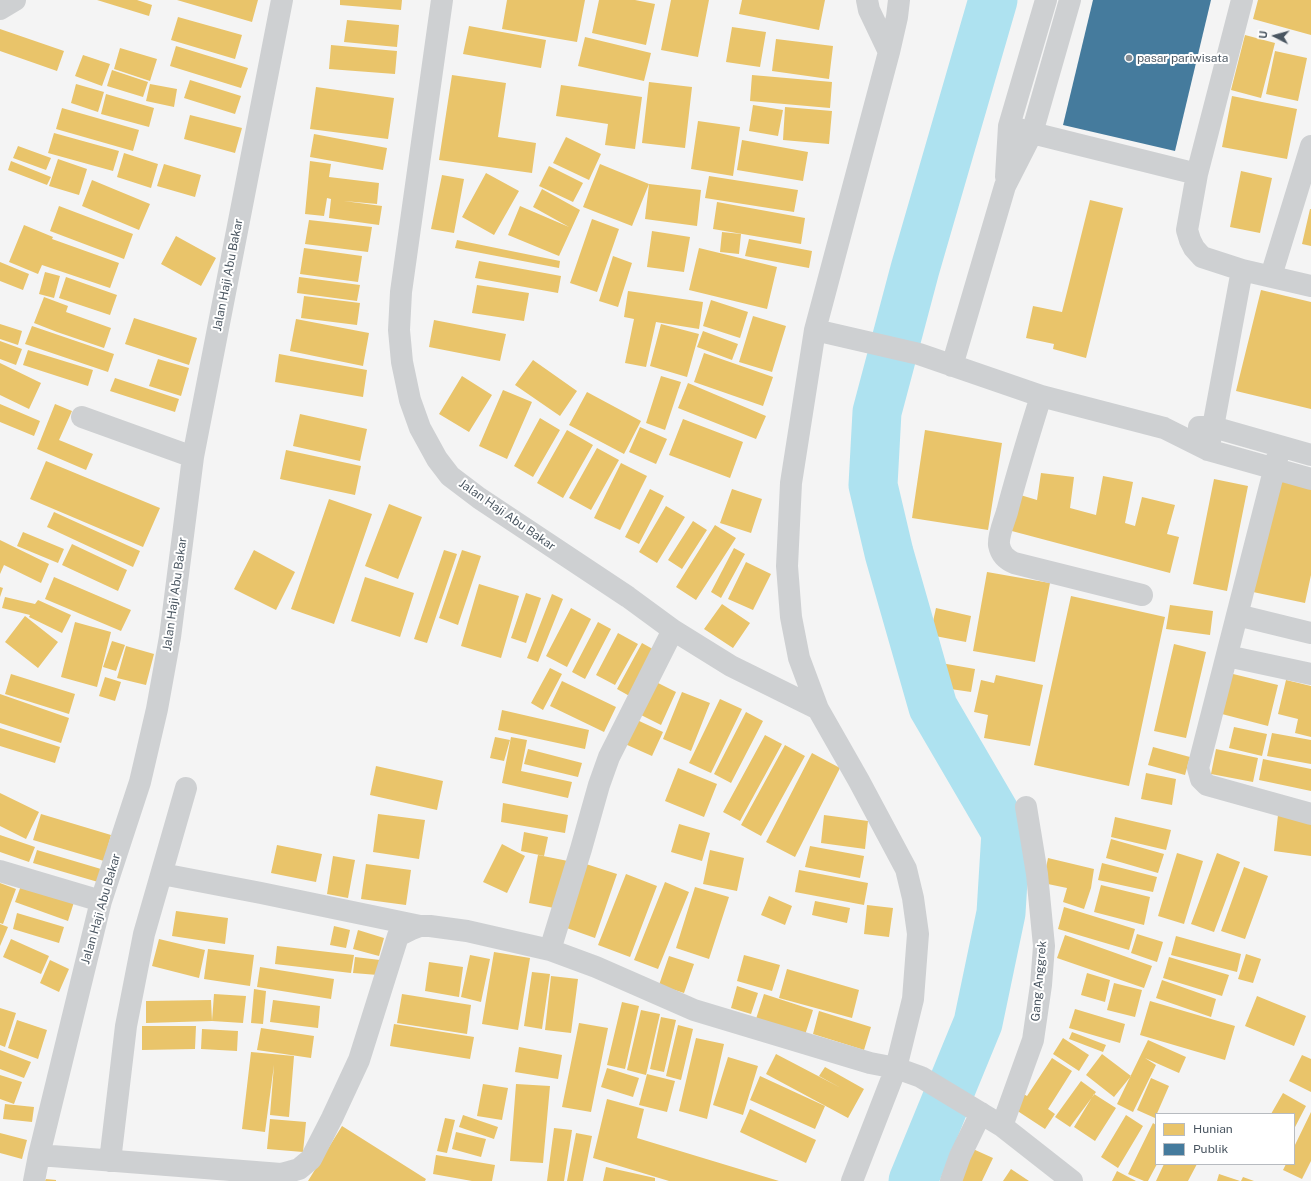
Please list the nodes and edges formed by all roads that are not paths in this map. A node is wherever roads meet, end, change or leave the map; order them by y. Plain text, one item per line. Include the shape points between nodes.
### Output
1 (15, 0) edge
2 (282, 0) edge
3 (442, 0) edge
4 (867, 0) edge
5 (1046, 0) edge
6 (1070, 0) edge
7 (1242, 0) edge
8 (900, 6) edge
9 (0, 9) edge
10 (889, 52) junction
11 (1009, 126) junction
12 (1032, 133) junction
13 (1310, 156) edge
14 (1197, 174) junction
15 (1005, 186) junction
16 (1242, 270) junction
17 (1271, 276) junction
18 (1311, 286) edge
19 (815, 330) junction
20 (952, 366) junction
21 (1041, 396) junction
22 (82, 417) dead end
23 (1213, 427) junction
24 (1164, 428) junction
25 (1280, 447) junction
26 (1208, 450) junction
27 (1311, 454) edge
28 (193, 457) junction
29 (1274, 469) junction
30 (1311, 479) edge
31 (1142, 595) dead end
32 (1237, 615) junction
33 (673, 630) junction
34 (1311, 633) edge
35 (1227, 656) junction
36 (1311, 674) edge
37 (818, 709) junction
38 (186, 788) dead end
39 (1026, 807) dead end
40 (1311, 814) edge
41 (0, 871) edge
42 (162, 874) junction
43 (101, 901) junction
44 (420, 926) junction
45 (550, 950) junction
46 (896, 1068) junction
47 (975, 1109) junction
48 (1002, 1126) junction
49 (39, 1155) junction
50 (110, 1161) junction
51 (34, 1181) edge
52 (852, 1181) edge
53 (951, 1181) edge
54 (1072, 1181) edge

1 - 9 street
2 - 28 street, Jalan Haji Abu Bakar
3 - 33 street, Jalan Haji Abu Bakar via 401,292 399,330 402,362 410,400 420,428 437,459 450,476
4 - 10 street via 869,10
5 - 11 street
6 - 12 street
7 - 14 street
8 - 10 street
10 - 19 street
11 - 12 street
11 - 15 street
12 - 14 street
12 - 15 street
13 - 17 street
14 - 16 street via 1188,230 1190,240 1202,257
15 - 20 street
16 - 17 street
16 - 23 street
17 - 18 street
19 - 20 street via 908,351
19 - 37 street via 791,483 787,566 799,658
20 - 21 street
21 - 24 street
21 - 31 street via 1002,530 999,543 1002,554 1014,563
22 - 28 street
23 - 24 street
23 - 25 street
23 - 26 street
24 - 26 street
25 - 27 street
25 - 29 street
26 - 29 street
28 - 43 street, Jalan Haji Abu Bakar via 170,637 157,709 140,782
29 - 30 street
29 - 32 street
32 - 34 street
32 - 35 street
33 - 37 street, Jalan Haji Abu Bakar via 731,666
33 - 45 street via 609,757
35 - 36 street
35 - 40 street via 1198,768 1201,779 1207,785
37 - 46 street via 906,869 913,898 918,934 913,999
38 - 42 street
39 - 48 street, Gang Anggrek via 1037,874 1044,946 1033,1040
41 - 43 street
42 - 44 street
42 - 50 street via 144,934 126,1026
43 - 49 street, Jalan Haji Abu Bakar
44 - 45 street via 467,931
44 - 50 street via 398,936 359,1060 311,1159 299,1170 281,1174
45 - 46 street via 694,1010 870,1063
46 - 47 street via 921,1077
46 - 52 street
47 - 48 street
47 - 53 street
48 - 54 street
49 - 50 street
49 - 51 street, Jalan Haji Abu Bakar

